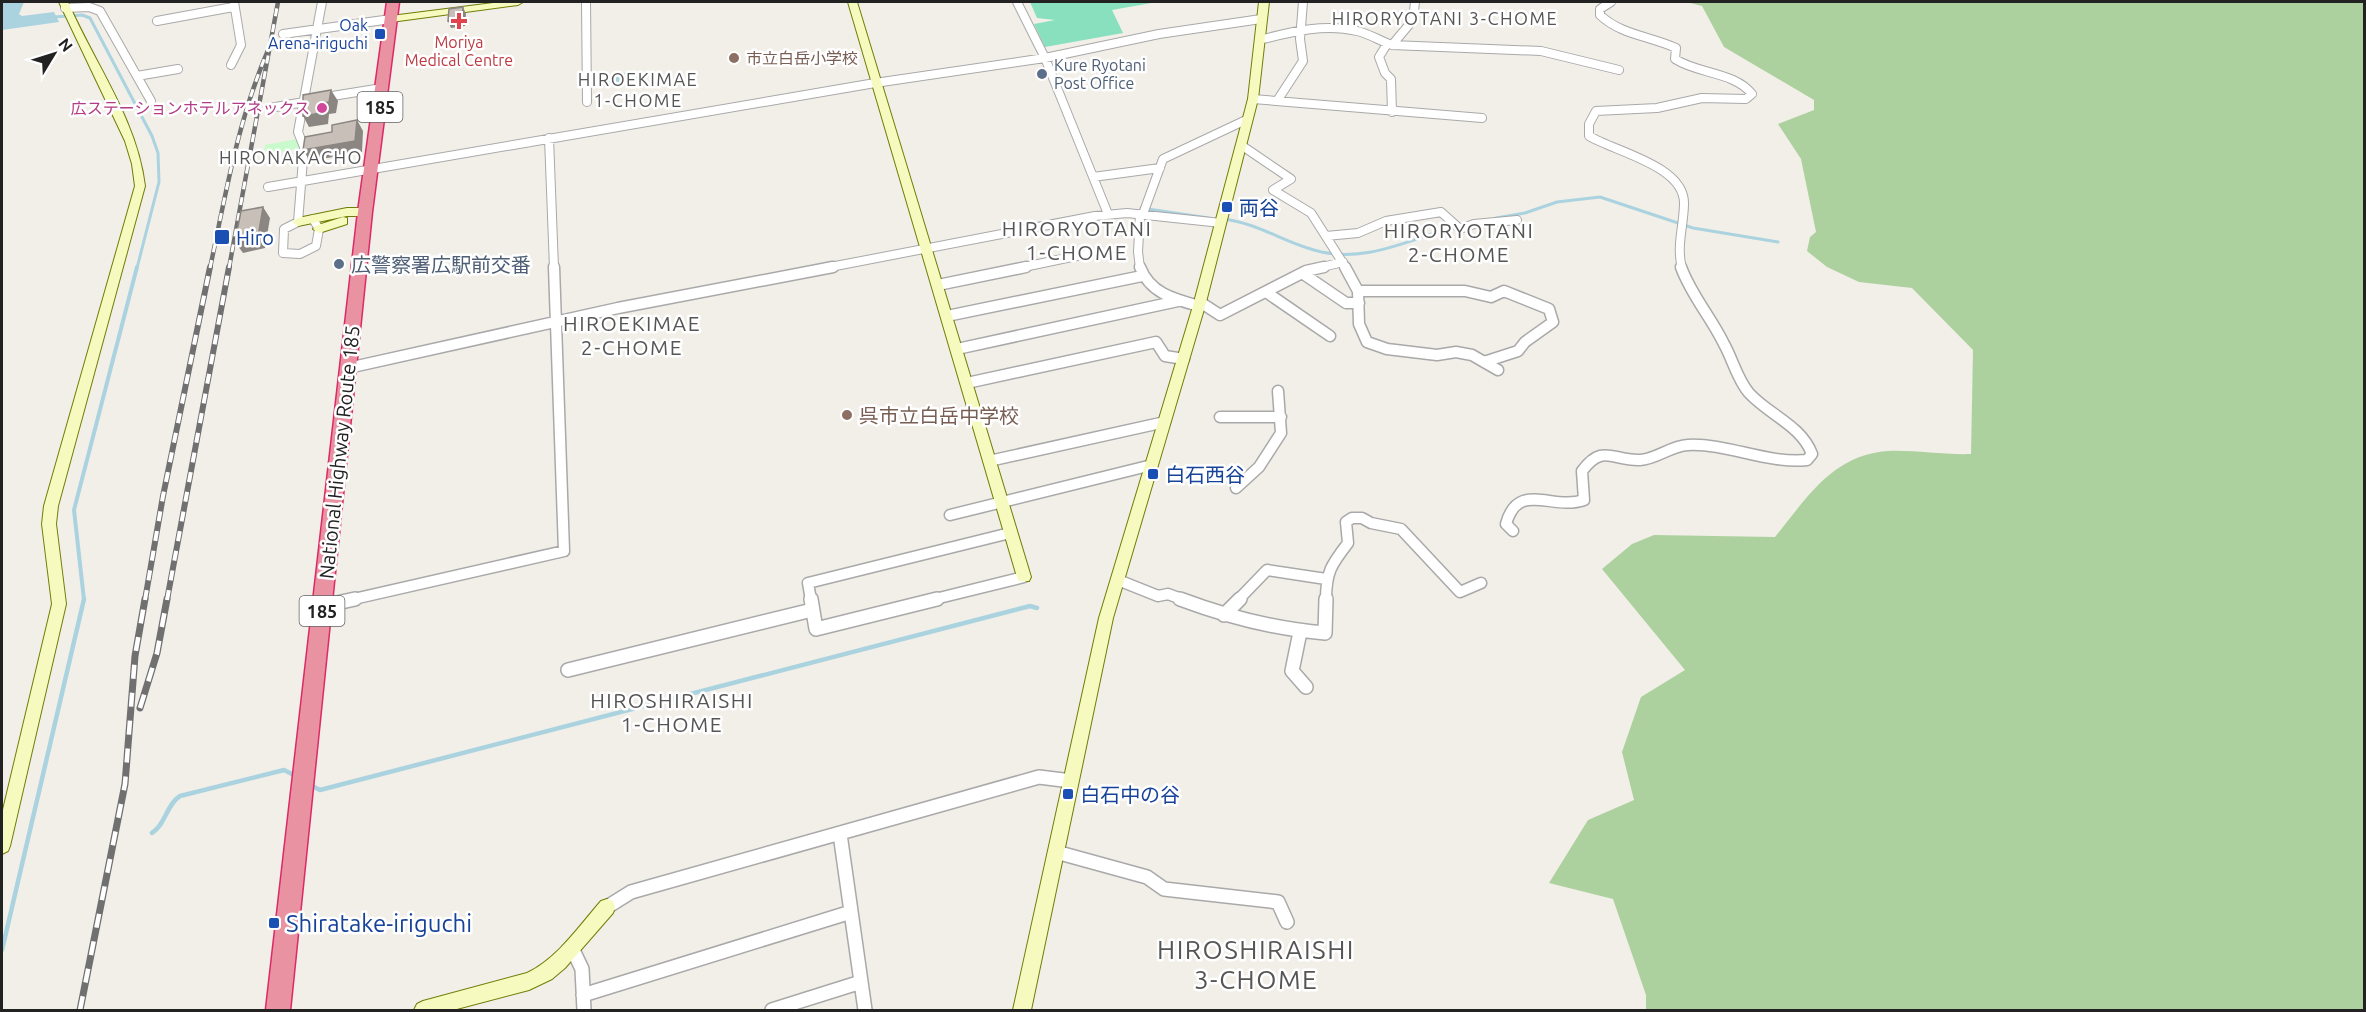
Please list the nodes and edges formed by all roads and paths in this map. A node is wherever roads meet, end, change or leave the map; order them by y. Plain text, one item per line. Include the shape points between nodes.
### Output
1 (322, 2) edge
2 (393, 2) edge
3 (518, 2) edge
4 (586, 2) edge
5 (852, 2) edge
6 (1017, 2) edge
7 (1264, 2) edge
8 (1303, 2) edge
9 (1415, 2) edge
10 (1611, 2) edge
11 (233, 4) edge
12 (66, 10) edge
13 (391, 19) junction
14 (1261, 19) junction
15 (157, 21) dead end
16 (1302, 28) junction
17 (317, 29) junction
18 (283, 34) dead end
19 (1259, 40) junction
20 (1390, 44) junction
21 (1045, 58) junction
22 (231, 66) dead end
23 (178, 69) dead end
24 (1619, 70) dead end
25 (137, 76) junction
26 (874, 83) junction
27 (382, 88) junction
28 (1253, 99) junction
29 (151, 101) dead end
30 (304, 101) junction
31 (1277, 101) junction
32 (587, 102) dead end
33 (270, 108) dead end
34 (1392, 112) junction
35 (1482, 118) dead end
36 (1248, 119) junction
37 (549, 138) junction
38 (1241, 145) junction
39 (1160, 168) junction
40 (371, 169) junction
41 (1093, 177) junction
42 (303, 180) junction
43 (268, 187) dead end
44 (365, 212) junction
45 (1108, 214) junction
46 (1141, 214) junction
47 (1517, 220) dead end
48 (298, 222) junction
49 (1221, 223) junction
50 (316, 224) junction
51 (1326, 236) junction
52 (928, 250) junction
53 (1086, 254) dead end
54 (1342, 262) junction
55 (1302, 273) junction
56 (1142, 276) junction
57 (938, 285) junction
58 (1358, 291) junction
59 (1266, 292) junction
60 (1178, 301) junction
61 (1359, 303) junction
62 (1200, 304) junction
63 (947, 316) junction
64 (555, 322) junction
65 (1330, 336) dead end
66 (957, 349) junction
67 (1184, 359) junction
68 (1484, 362) junction
69 (348, 368) junction
70 (1498, 370) dead end
71 (967, 383) junction
72 (1278, 390) dead end
73 (1220, 417) dead end
74 (1281, 417) junction
75 (1165, 422) junction
76 (989, 461) junction
77 (1152, 465) junction
78 (1236, 488) dead end
79 (1000, 501) junction
80 (951, 515) dead end
81 (1513, 531) dead end
82 (1010, 533) junction
83 (1024, 577) joint
84 (1326, 579) junction
85 (1118, 580) junction
86 (1481, 583) dead end
87 (323, 606) junction
88 (812, 610) junction
89 (1224, 615) junction
90 (1300, 632) junction
91 (568, 670) dead end
92 (1306, 687) dead end
93 (1071, 781) junction
94 (840, 834) junction
95 (2, 846) edge
96 (1056, 852) junction
97 (607, 907) joint
98 (851, 912) junction
99 (1287, 922) dead end
100 (572, 948) junction
101 (861, 982) junction
102 (583, 995) junction
103 (278, 1011) edge
104 (423, 1011) edge
105 (584, 1011) edge
106 (772, 1011) edge
107 (865, 1011) edge
108 (1022, 1011) edge

1 - 17 street
2 - 13 highway, National Highway Route 185 / 185
3 - 13 street
4 - 32 street
5 - 26 street
6 - 21 street
7 - 14 street
8 - 16 street
9 - 20 street via 1413,22
10 - 81 street via 1600,9 1610,27 1661,40 1676,48 1675,59 1684,65 1745,85 1752,94 1746,99 1702,99 1657,108 1596,111 1589,124 1589,136 1649,164 1678,183 1684,192 1678,252 1690,288 1724,343 1748,393 1808,440 1812,454 1807,460 1789,461 1688,445 1671,447 1649,459 1601,454 1593,457 1582,471 1584,500 1513,503 1506,524
11 - 15 street
11 - 22 street via 241,45
12 - 25 street via 89,7 100,11
12 - 95 street via 129,137 139,165 140,186 51,506 49,524 59,604
13 - 17 street
13 - 27 highway, National Highway Route 185 / 185
14 - 19 street
14 - 21 street via 1159,34
16 - 19 street
16 - 20 street via 1338,28 1371,35
16 - 31 street via 1298,45 1303,61
17 - 18 street
17 - 30 street
19 - 28 street
20 - 24 street via 1541,51
20 - 34 street via 1379,57 1390,79
21 - 26 street
21 - 41 street
23 - 25 street
25 - 29 street
26 - 37 street
26 - 52 street
27 - 30 street
27 - 40 highway, National Highway Route 185 / 185
28 - 31 street
28 - 36 street
30 - 33 street
30 - 42 street via 298,132 304,147
31 - 34 street
34 - 35 street
36 - 38 street
36 - 39 street via 1163,159
37 - 40 street
37 - 64 street
38 - 49 street
38 - 51 street via 1291,178 1273,190 1311,213
39 - 41 street
39 - 46 street
40 - 42 street
40 - 44 highway, National Highway Route 185 / 185
41 - 45 street
42 - 43 street
42 - 48 street
44 - 50 street
44 - 69 highway, National Highway Route 185 / 185
45 - 46 street
45 - 52 street
46 - 49 street
46 - 56 street via 1135,252
47 - 51 street via 1460,229 1441,212 1386,220 1358,232
48 - 50 street
48 - 50 street via 284,229 281,250 286,254 313,249
49 - 62 street
51 - 54 street
52 - 57 street
52 - 64 street
53 - 57 street
54 - 55 street
54 - 58 street
55 - 59 street
55 - 61 street via 1346,303
56 - 60 street via 1162,296
56 - 63 street
57 - 63 street
58 - 61 street
58 - 68 street via 1466,291 1491,297 1504,291 1549,309 1553,322 1518,351
59 - 62 street via 1220,315
59 - 65 street
60 - 62 street
60 - 66 street
61 - 68 street via 1359,324 1367,342 1387,349 1437,355 1456,352
62 - 67 street
63 - 66 street
64 - 69 street
64 - 87 street via 564,551
66 - 71 street
67 - 71 street via 1164,356 1156,342
67 - 75 street
68 - 70 street
69 - 87 highway, National Highway Route 185 / 185
71 - 76 street
72 - 74 street
73 - 74 street
74 - 78 street via 1281,433 1275,445
75 - 76 street
75 - 77 street
76 - 79 street
77 - 79 street
77 - 85 street
79 - 80 street
79 - 82 street
82 - 83 street
82 - 88 street via 808,583
83 - 88 street via 816,629
84 - 86 street via 1348,543 1346,522 1362,518 1369,524 1401,529 1460,592
84 - 89 street via 1268,570
84 - 90 street via 1325,633
85 - 89 street
85 - 93 street via 1106,618
87 - 103 highway, National Highway Route 185 / 185
88 - 91 street
89 - 90 street
90 - 92 street via 1292,671
93 - 94 street via 1039,777
93 - 96 street
94 - 97 street via 631,892
94 - 98 street
96 - 99 street via 1147,878 1164,889 1278,902
96 - 108 street
97 - 100 street
98 - 101 street
98 - 102 street
100 - 102 street via 578,955
100 - 104 street via 537,978
101 - 106 street
101 - 107 street
102 - 105 street

